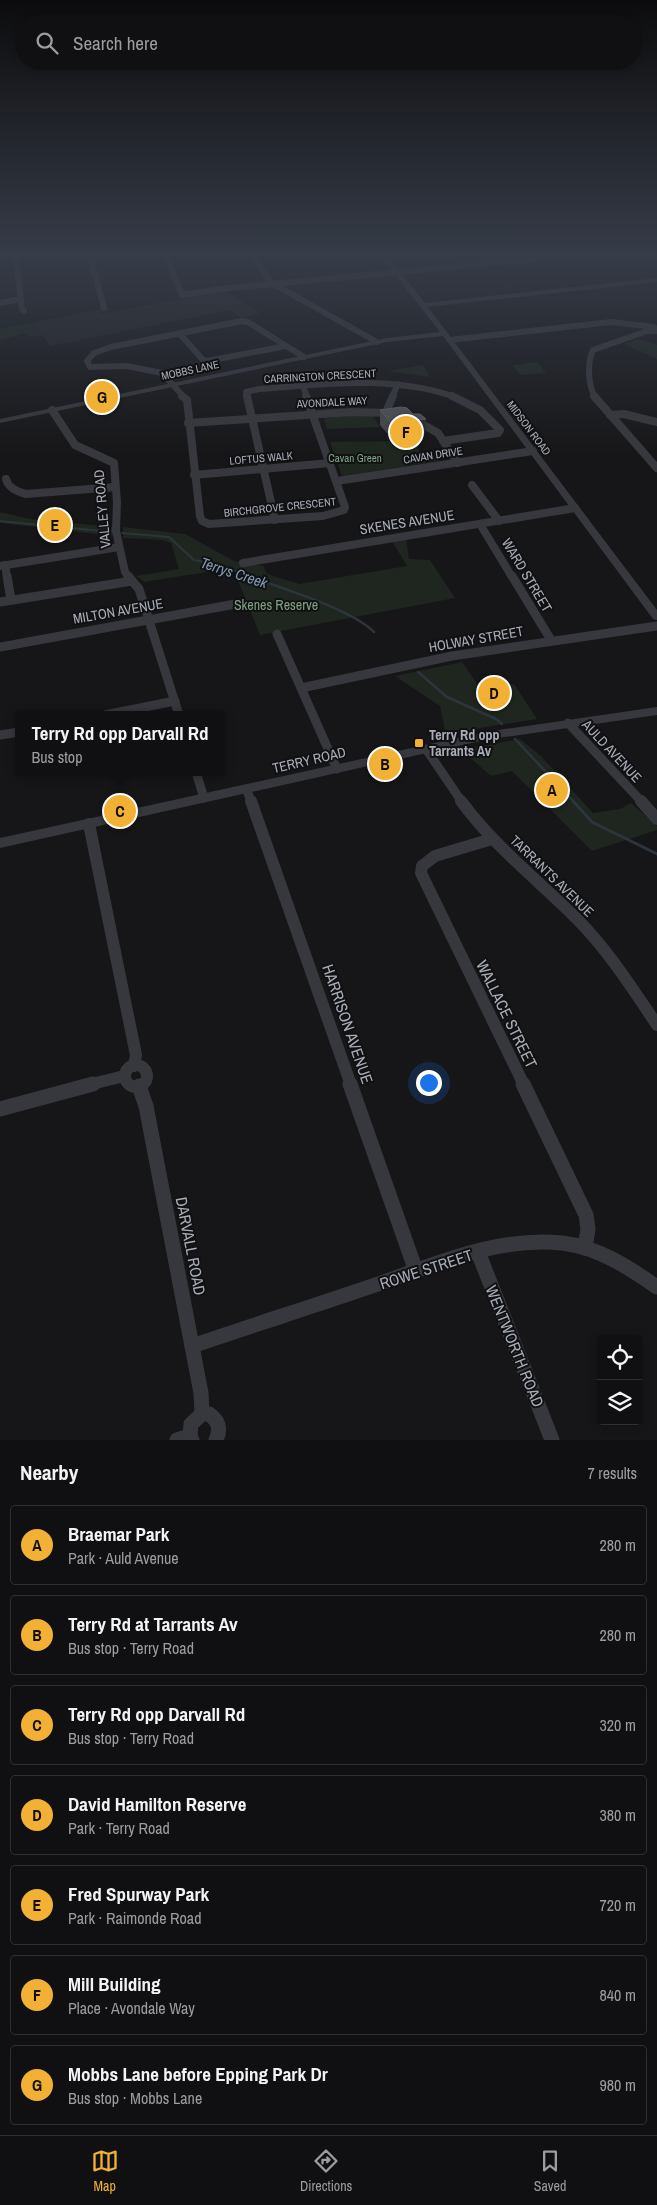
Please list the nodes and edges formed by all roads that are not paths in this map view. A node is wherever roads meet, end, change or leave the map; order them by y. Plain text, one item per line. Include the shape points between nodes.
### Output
1 (338, 320) edge
2 (435, 320) edge
3 (654, 328) edge
4 (179, 333) junction
5 (447, 337) junction
6 (377, 342) junction
7 (286, 346) junction
8 (304, 357) junction
9 (398, 384) junction
10 (171, 385) junction
11 (303, 386) junction
12 (52, 410) junction
13 (386, 412) junction
14 (314, 414) junction
15 (610, 415) junction
16 (252, 419) junction
17 (0, 421) edge
18 (657, 422) edge
19 (188, 423) junction
20 (443, 441) junction
21 (533, 451) junction
22 (458, 463) junction
23 (330, 464) junction
24 (657, 468) edge
25 (263, 469) junction
26 (194, 475) junction
27 (6, 479) dead end
28 (337, 482) junction
29 (472, 485) dead end
30 (116, 487) junction
31 (576, 508) junction
32 (275, 520) junction
33 (499, 520) junction
34 (480, 524) junction
35 (119, 547) junction
36 (242, 563) dead end
37 (2, 565) edge
38 (132, 580) junction
39 (11, 600) junction
40 (0, 602) edge
41 (241, 603) dead end
42 (657, 617) edge
43 (148, 620) junction
44 (657, 626) edge
45 (277, 634) dead end
46 (551, 640) junction
47 (0, 647) edge
48 (302, 688) junction
49 (175, 701) junction
50 (125, 711) edge
51 (178, 711) edge
52 (657, 711) edge
53 (568, 724) junction
54 (15, 733) edge
55 (0, 735) edge
56 (426, 749) junction
57 (338, 769) junction
58 (197, 776) edge
59 (247, 790) junction
60 (204, 798) junction
61 (657, 819) edge
62 (89, 824) junction
63 (492, 839) junction
64 (0, 843) edge
65 (657, 1025) edge
66 (129, 1071) junction
67 (139, 1086) junction
68 (0, 1109) edge
69 (585, 1248) junction
70 (478, 1252) junction
71 (416, 1271) junction
72 (657, 1287) edge
73 (192, 1346) junction
74 (202, 1414) junction
75 (187, 1439) edge
76 (216, 1440) edge
77 (552, 1440) edge

1 - 6 street
2 - 5 street, MIDSON ROAD
3 - 5 street via 611,322
3 - 15 street via 590,353 592,392
4 - 7 street via 242,321
4 - 7 street via 207,361
4 - 10 street, BIRCHGROVE CRESCENT via 96,351 88,361 90,367 127,366 155,370 162,373
5 - 6 street, MOBBS LANE
5 - 21 street, MIDSON ROAD
6 - 8 street, MOBBS LANE
7 - 8 street
8 - 10 street, MOBBS LANE
9 - 11 street, CARRINGTON CRESCENT via 359,382
9 - 13 street
9 - 20 street, CARRINGTON CRESCENT via 466,402 485,414 500,430 498,433
10 - 12 street, MOBBS LANE
10 - 19 street, BIRCHGROVE CRESCENT via 186,400
11 - 14 street, BIRCHGROVE CRESCENT
11 - 16 street, CARRINGTON CRESCENT via 246,392
12 - 17 street, MOBBS LANE
12 - 30 street, VALLEY ROAD via 75,445 114,463
13 - 14 street, AVONDALE WAY
13 - 20 street, AVONDALE WAY via 424,424 438,433
14 - 16 street, AVONDALE WAY
14 - 23 street, BIRCHGROVE CRESCENT
15 - 18 street via 624,414
15 - 24 street
16 - 19 street, AVONDALE WAY
16 - 25 street
19 - 26 street, BIRCHGROVE CRESCENT
20 - 22 street, AVONDALE WAY
21 - 22 street, CAVAN DRIVE
21 - 31 street, MIDSON ROAD
22 - 28 street, CAVAN DRIVE
23 - 25 street, LOFTUS WALK
23 - 28 street, BIRCHGROVE CRESCENT
25 - 26 street, LOFTUS WALK
25 - 32 street
26 - 32 street, BIRCHGROVE CRESCENT via 202,521 216,525
27 - 30 street via 13,489 26,494
28 - 32 street, BIRCHGROVE CRESCENT via 345,507 340,513
29 - 33 street
30 - 35 street, VALLEY ROAD
31 - 33 street, SKENES AVENUE
31 - 42 street, MIDSON ROAD
33 - 34 street, SKENES AVENUE
34 - 36 street, SKENES AVENUE
34 - 46 street, WARD STREET
35 - 37 street
35 - 38 street, VALLEY ROAD via 125,572
37 - 39 street
38 - 39 street
38 - 43 street, VALLEY ROAD via 139,589
39 - 40 street
41 - 43 street, MILTON AVENUE
43 - 47 street, MILTON AVENUE
43 - 49 street, VALLEY ROAD
44 - 46 street, HOLWAY STREET
45 - 48 street
46 - 48 street, HOLWAY STREET via 452,656
48 - 57 street
49 - 50 street
49 - 51 street, VALLEY ROAD
52 - 53 street, TERRY ROAD
53 - 56 street, TERRY ROAD via 484,736
53 - 61 street, AULD AVENUE
54 - 55 street
56 - 57 street, TERRY ROAD
56 - 63 street, TARRANTS AVENUE via 447,784
57 - 59 street, TERRY ROAD
58 - 60 street
59 - 60 street, TERRY ROAD
59 - 71 street, HARRISON AVENUE
60 - 62 street, TERRY ROAD
62 - 64 street, TERRY ROAD
62 - 66 street via 136,1055
63 - 65 street, TARRANTS AVENUE via 578,920 615,965
63 - 69 street, WALLACE STREET via 435,856 422,866 420,873 586,1215
66 - 67 street via 127,1084
66 - 67 street via 140,1066 148,1072 147,1080
66 - 68 street
67 - 73 street, DARVALL ROAD via 146,1106
69 - 70 street, ROWE STREET via 532,1241
69 - 72 street, ROWE STREET via 626,1266
70 - 71 street, ROWE STREET
70 - 77 street, WENTWORTH ROAD
71 - 73 street, ROWE STREET
73 - 74 street, DARVALL ROAD
74 - 75 street via 191,1424
74 - 76 street via 209,1414 218,1423 220,1430

